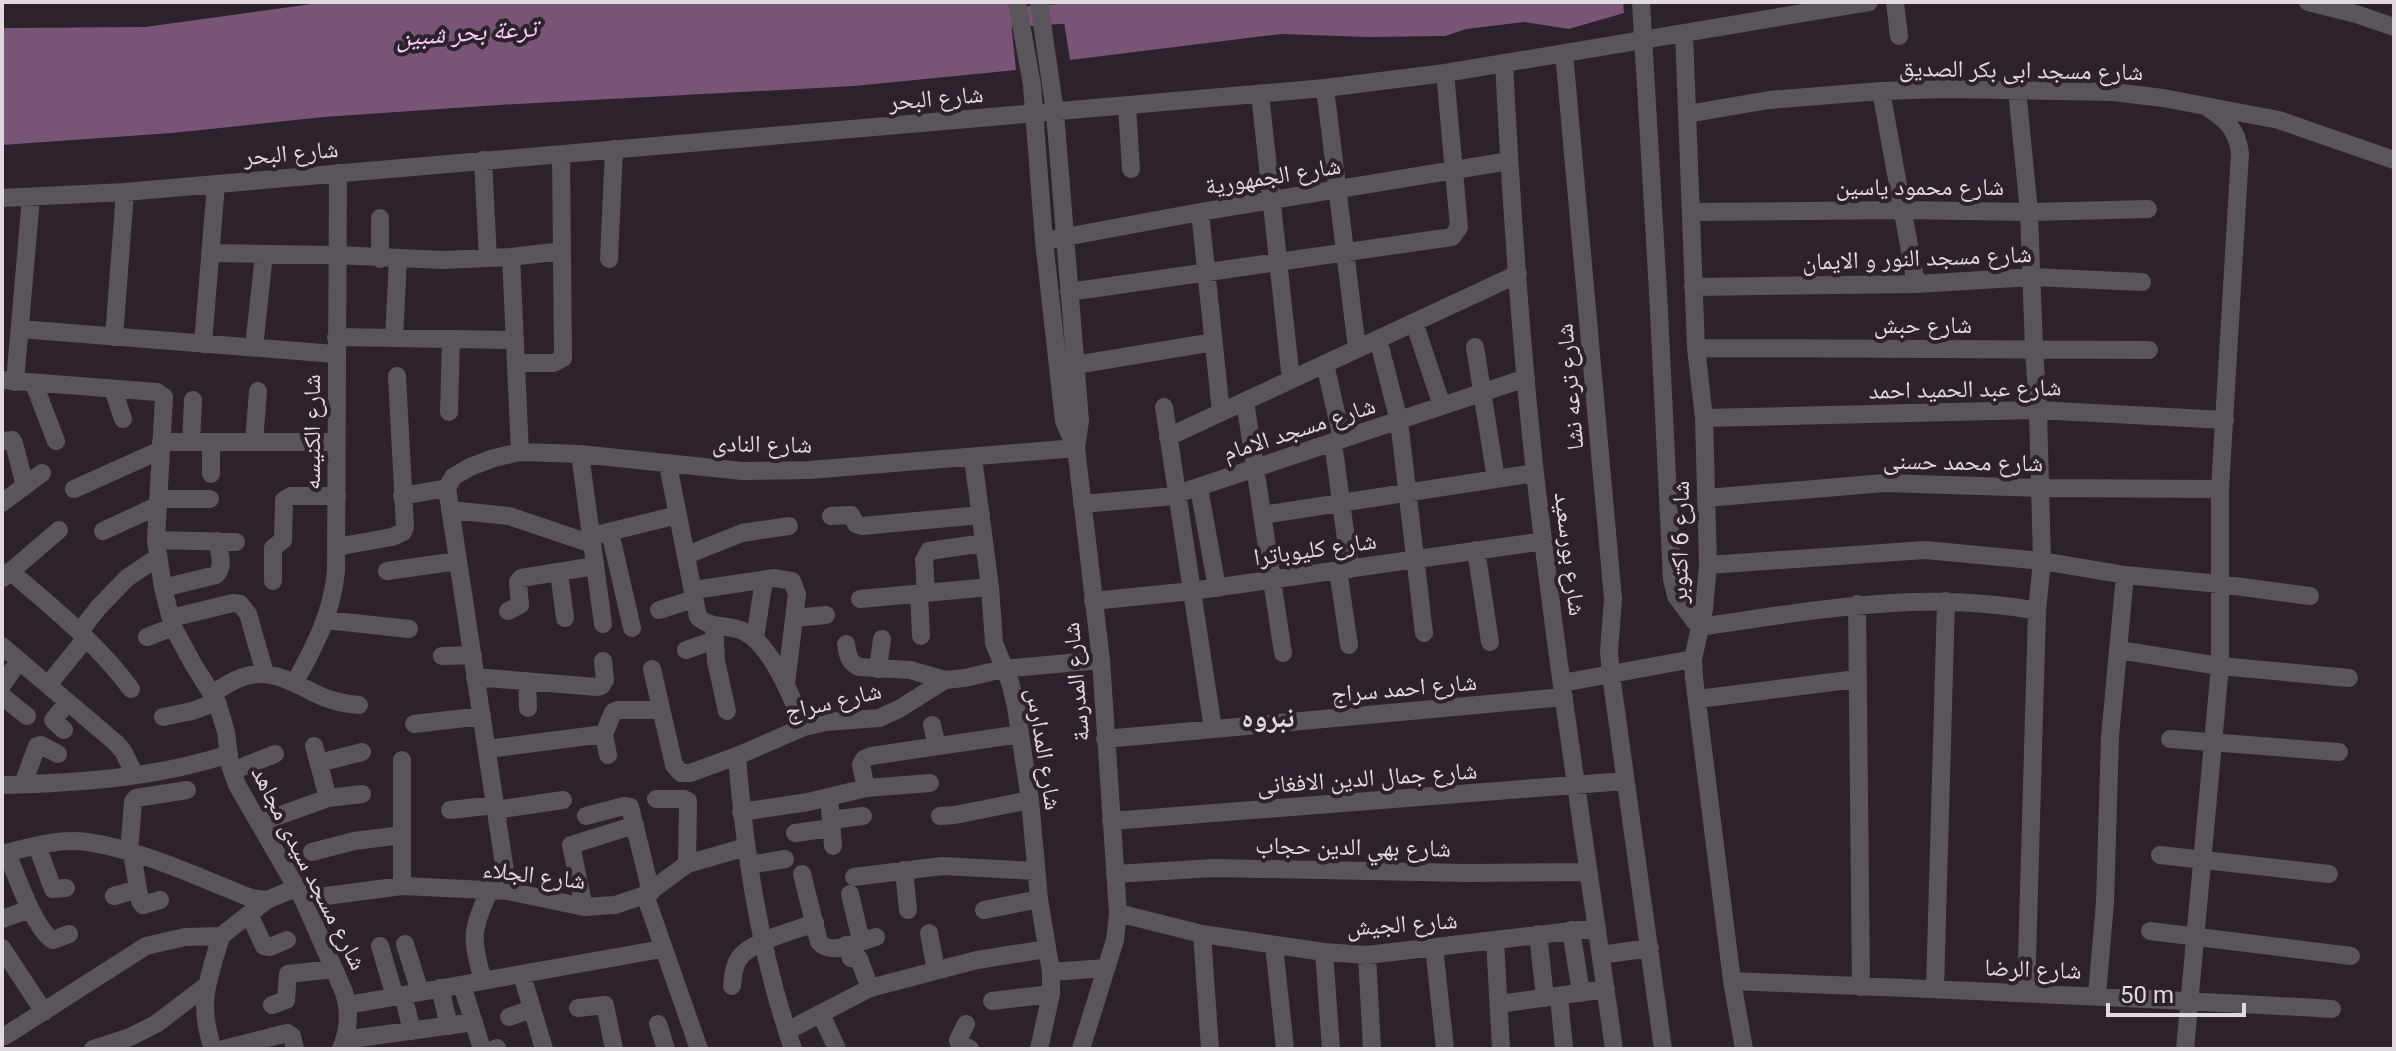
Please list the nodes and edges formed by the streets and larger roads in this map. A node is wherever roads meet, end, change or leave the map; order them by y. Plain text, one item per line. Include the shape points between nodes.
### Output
1 (1017, 2) edge
2 (1039, 2) edge
3 (1641, 2) edge
4 (1869, 2) edge
5 (1895, 2) edge
6 (2308, 2) edge
7 (2394, 27) edge
8 (1684, 33) junction
9 (1899, 36) dead end
10 (1564, 53) junction
11 (1504, 63) junction
12 (1445, 73) junction
13 (1325, 88) junction
14 (2017, 90) junction
15 (1881, 91) junction
16 (1260, 94) junction
17 (1127, 105) junction
18 (2208, 108) junction
19 (1055, 112) junction
20 (1034, 114) junction
21 (1687, 114) junction
22 (614, 149) junction
23 (561, 154) junction
24 (483, 160) junction
25 (2394, 160) edge
26 (1509, 161) junction
27 (1131, 169) dead end
28 (1454, 170) junction
29 (338, 173) junction
30 (216, 184) junction
31 (1337, 189) junction
32 (125, 192) junction
33 (2, 198) edge
34 (31, 198) junction
35 (1272, 200) junction
36 (2148, 209) dead end
37 (1903, 210) junction
38 (1200, 212) junction
39 (1691, 212) junction
40 (2029, 212) junction
41 (380, 218) dead end
42 (1065, 237) junction
43 (1044, 241) junction
44 (562, 251) junction
45 (210, 253) junction
46 (1346, 253) junction
47 (264, 254) junction
48 (337, 255) junction
49 (511, 257) junction
50 (488, 258) junction
51 (389, 259) junction
52 (609, 259) dead end
53 (1278, 263) junction
54 (1206, 273) junction
55 (1518, 274) junction
56 (2032, 277) junction
57 (2142, 282) dead end
58 (1916, 284) junction
59 (1693, 287) junction
60 (1069, 292) junction
61 (1414, 322) junction
62 (13, 334) edge
63 (114, 337) junction
64 (394, 338) junction
65 (451, 339) junction
66 (1378, 339) junction
67 (515, 340) junction
68 (1214, 342) junction
69 (203, 344) junction
70 (336, 345) junction
71 (1475, 347) dead end
72 (254, 348) junction
73 (1696, 348) junction
74 (1357, 349) junction
75 (2034, 349) junction
76 (2149, 350) dead end
77 (516, 363) junction
78 (1325, 364) junction
79 (1075, 365) junction
80 (397, 376) dead end
81 (1526, 378) junction
82 (1291, 380) junction
83 (8, 381) edge
84 (34, 384) junction
85 (113, 389) junction
86 (258, 391) dead end
87 (1482, 393) junction
88 (193, 400) dead end
89 (1245, 401) junction
90 (1442, 406) junction
91 (1164, 407) dead end
92 (2038, 410) junction
93 (449, 412) dead end
94 (1221, 412) junction
95 (1704, 418) junction
96 (123, 419) dead end
97 (2225, 420) junction
98 (1399, 421) junction
99 (1168, 437) junction
100 (2, 441) edge
101 (56, 441) dead end
102 (1338, 441) junction
103 (191, 442) junction
104 (211, 442) junction
105 (254, 442) junction
106 (336, 442) junction
107 (161, 446) junction
108 (1076, 448) junction
109 (520, 452) junction
110 (580, 454) junction
111 (973, 458) junction
112 (668, 465) junction
113 (1255, 468) junction
114 (42, 473) dead end
115 (1535, 473) junction
116 (211, 474) dead end
117 (1496, 479) junction
118 (450, 483) junction
119 (25, 486) junction
120 (1199, 488) junction
121 (2040, 488) junction
122 (74, 489) dead end
123 (2220, 489) junction
124 (1408, 492) junction
125 (1177, 494) junction
126 (337, 496) junction
127 (402, 496) junction
128 (1706, 498) junction
129 (210, 499) dead end
130 (158, 502) junction
131 (2, 503) edge
132 (1341, 503) junction
133 (1082, 504) junction
134 (450, 510) junction
135 (678, 515) junction
136 (981, 515) junction
137 (1262, 515) junction
138 (831, 516) dead end
139 (789, 526) dead end
140 (59, 530) dead end
141 (103, 531) dead end
142 (598, 538) junction
143 (217, 541) junction
144 (1544, 541) junction
145 (236, 542) dead end
146 (984, 543) junction
147 (336, 547) junction
148 (157, 549) junction
149 (1476, 550) junction
150 (687, 555) junction
151 (1416, 559) junction
152 (458, 561) junction
153 (2042, 561) junction
154 (1708, 565) junction
155 (595, 566) junction
156 (1344, 570) junction
157 (387, 571) dead end
158 (559, 572) junction
159 (2125, 575) junction
160 (4, 577) edge
161 (764, 580) junction
162 (1272, 580) junction
163 (273, 581) dead end
164 (2220, 584) junction
165 (990, 587) junction
166 (163, 588) junction
167 (1217, 588) junction
168 (1192, 591) junction
169 (923, 593) junction
170 (694, 594) junction
171 (2310, 596) dead end
172 (860, 599) dead end
173 (1093, 601) junction
174 (1946, 601) junction
175 (1857, 604) junction
176 (659, 610) dead end
177 (508, 611) dead end
178 (2037, 611) junction
179 (826, 615) dead end
180 (565, 618) dead end
181 (794, 618) junction
182 (326, 620) junction
183 (172, 623) junction
184 (603, 624) dead end
185 (1699, 627) junction
186 (632, 628) dead end
187 (409, 629) dead end
188 (715, 632) junction
189 (1424, 633) dead end
190 (83, 634) junction
191 (921, 636) dead end
192 (147, 637) dead end
193 (755, 638) junction
194 (882, 639) dead end
195 (1490, 642) dead end
196 (846, 644) dead end
197 (1349, 645) dead end
198 (2, 646) edge
199 (686, 650) dead end
200 (2119, 650) junction
201 (1283, 653) dead end
202 (473, 655) junction
203 (442, 656) dead end
204 (1693, 659) junction
205 (1101, 660) junction
206 (19, 661) junction
207 (603, 661) dead end
208 (2220, 666) junction
209 (652, 669) dead end
210 (878, 669) junction
211 (1003, 669) junction
212 (265, 673) junction
213 (1611, 675) junction
214 (475, 677) junction
215 (2349, 678) dead end
216 (1857, 679) junction
217 (945, 680) junction
218 (527, 681) junction
219 (295, 682) junction
220 (786, 684) junction
221 (2, 685) edge
222 (48, 685) junction
223 (131, 689) dead end
224 (1563, 690) junction
225 (2, 696) edge
226 (215, 697) junction
227 (1698, 699) junction
228 (68, 702) junction
229 (359, 705) dead end
230 (528, 708) dead end
231 (661, 710) junction
232 (727, 711) dead end
233 (27, 716) dead end
234 (482, 716) junction
235 (163, 717) dead end
236 (414, 724) dead end
237 (932, 725) dead end
238 (804, 727) junction
239 (1213, 729) junction
240 (64, 730) dead end
241 (604, 734) junction
242 (1020, 734) junction
243 (1105, 739) junction
244 (2170, 739) dead end
245 (2214, 743) junction
246 (937, 746) junction
247 (488, 749) junction
248 (362, 752) dead end
249 (2339, 752) dead end
250 (58, 754) dead end
251 (275, 754) dead end
252 (608, 755) dead end
253 (737, 756) junction
254 (402, 760) dead end
255 (231, 762) junction
256 (180, 768) junction
257 (135, 775) junction
258 (1625, 781) junction
259 (930, 783) dead end
260 (23, 784) junction
261 (2, 785) edge
262 (1577, 786) junction
263 (866, 788) junction
264 (362, 794) dead end
265 (829, 797) junction
266 (328, 798) junction
267 (656, 799) dead end
268 (563, 800) dead end
269 (1030, 800) junction
270 (496, 808) junction
271 (450, 810) dead end
272 (741, 812) junction
273 (586, 816) dead end
274 (863, 816) dead end
275 (940, 816) dead end
276 (1111, 821) junction
277 (259, 823) junction
278 (635, 825) junction
279 (832, 831) junction
280 (795, 833) dead end
281 (402, 835) junction
282 (37, 846) junction
283 (312, 852) dead end
284 (4, 853) edge
285 (131, 853) junction
286 (2160, 855) dead end
287 (748, 856) junction
288 (785, 859) dead end
289 (2202, 859) junction
290 (687, 864) junction
291 (904, 870) junction
292 (1036, 871) junction
293 (1589, 872) junction
294 (802, 874) dead end
295 (1115, 874) junction
296 (2329, 874) dead end
297 (402, 886) junction
298 (66, 888) dead end
299 (138, 889) junction
300 (508, 891) junction
301 (489, 892) junction
302 (299, 893) junction
303 (648, 894) junction
304 (114, 896) dead end
305 (1039, 899) junction
306 (160, 900) dead end
307 (267, 900) junction
308 (584, 907) junction
309 (30, 909) junction
310 (908, 910) dead end
311 (984, 910) dead end
312 (1118, 913) junction
313 (249, 914) junction
314 (2, 919) edge
315 (815, 923) junction
316 (1597, 928) junction
317 (1571, 930) junction
318 (2150, 931) dead end
319 (929, 933) dead end
320 (69, 934) dead end
321 (1202, 934) junction
322 (1538, 934) junction
323 (2197, 935) junction
324 (221, 936) junction
325 (287, 940) dead end
326 (1495, 940) junction
327 (861, 941) junction
328 (762, 942) junction
329 (405, 944) dead end
330 (1274, 945) junction
331 (380, 946) dead end
332 (1434, 947) junction
333 (2, 948) edge
334 (1650, 948) junction
335 (662, 949) junction
336 (1046, 949) junction
337 (1324, 952) junction
338 (1367, 955) junction
339 (1601, 955) junction
340 (2351, 956) dead end
341 (1106, 968) junction
342 (334, 969) junction
343 (936, 970) junction
344 (1051, 972) junction
345 (522, 975) junction
346 (483, 980) junction
347 (1732, 981) junction
348 (462, 985) junction
349 (206, 986) junction
350 (732, 986) dead end
351 (1861, 987) junction
352 (440, 988) junction
353 (870, 988) junction
354 (1606, 989) junction
355 (1935, 989) junction
356 (1581, 993) junction
357 (1051, 994) junction
358 (2026, 994) junction
359 (406, 995) junction
360 (2097, 995) junction
361 (1552, 997) junction
362 (2190, 1000) junction
363 (992, 1001) dead end
364 (355, 1004) junction
365 (1499, 1004) junction
366 (272, 1005) dead end
367 (578, 1008) dead end
368 (532, 1009) junction
369 (2332, 1009) dead end
370 (44, 1012) junction
371 (821, 1014) junction
372 (509, 1017) dead end
373 (474, 1022) junction
374 (658, 1024) dead end
375 (966, 1024) dead end
376 (449, 1026) junction
377 (412, 1031) junction
378 (368, 1037) junction
379 (7, 1039) edge
380 (788, 1044) edge
381 (342, 1045) edge
382 (93, 1049) edge
383 (213, 1049) edge
384 (224, 1049) edge
385 (295, 1049) edge
386 (482, 1049) edge
387 (544, 1049) edge
388 (614, 1049) edge
389 (666, 1049) edge
390 (699, 1049) edge
391 (837, 1049) edge
392 (970, 1049) edge
393 (1039, 1049) edge
394 (1081, 1049) edge
395 (1210, 1049) edge
396 (1285, 1049) edge
397 (1331, 1049) edge
398 (1372, 1049) edge
399 (1445, 1049) edge
400 (1501, 1049) edge
401 (1564, 1049) edge
402 (1614, 1049) edge
403 (1663, 1049) edge
404 (1744, 1049) edge
405 (2185, 1049) edge

1 - 20 street, شارع المدرسة
2 - 19 street, شارع المدرسة
3 - 185 street, bridge via 1672,579 1676,596
4 - 8 street, شارع البحر
5 - 9 street
6 - 7 street
8 - 10 street, شارع البحر
8 - 21 street, شارع 6 اكتوبر
10 - 11 street, شارع البحر
10 - 213 street, شارع ترعه نشا via 1613,599
11 - 12 street, شارع البحر
11 - 26 street, شارع بورسعيد
12 - 13 street, شارع البحر
12 - 28 street
13 - 16 street, شارع البحر
13 - 31 street
14 - 15 street, شارع مسجد ابى بكر الصديق
14 - 18 street, شارع مسجد ابى بكر الصديق via 2113,92
14 - 40 street
15 - 21 street, شارع مسجد ابى بكر الصديق via 1769,100
15 - 37 street
16 - 17 street, شارع البحر
16 - 35 street
17 - 19 street, شارع البحر
17 - 27 street
18 - 25 street, شارع مسجد ابى بكر الصديق via 2279,120
18 - 97 street via 2233,126 2240,153
19 - 20 street, شارع البحر
19 - 42 street, شارع المدرسة
20 - 22 street, شارع البحر
20 - 43 street, شارع المدرسة
21 - 39 street, شارع 6 اكتوبر
22 - 23 street, شارع البحر
22 - 52 street
23 - 24 street, شارع البحر
23 - 44 street
24 - 29 street, شارع البحر
24 - 50 street
26 - 28 street, شارع الجمهورية
26 - 55 street, شارع بورسعيد
28 - 31 street, شارع الجمهورية
28 - 46 street via 1459,227 1452,237
29 - 30 street, شارع البحر
29 - 48 street, شارع الكنيسه
30 - 32 street, شارع البحر
30 - 45 street
31 - 35 street, شارع الجمهورية
31 - 46 street
32 - 34 street, شارع البحر
32 - 63 street
33 - 34 street, شارع البحر
34 - 62 street
35 - 38 street, شارع الجمهورية
35 - 53 street
36 - 40 street, شارع محمود ياسين
37 - 39 street, شارع محمود ياسين
37 - 40 street, شارع محمود ياسين
37 - 58 street
38 - 42 street, شارع الجمهورية
38 - 54 street
39 - 59 street, شارع 6 اكتوبر
40 - 56 street
41 - 51 street
42 - 43 street, شارع الجمهورية
42 - 60 street, شارع المدرسة
43 - 108 street, شارع المدرسة via 1064,421
44 - 49 street
44 - 77 street via 563,358 554,363
45 - 47 street
45 - 69 street
46 - 53 street
46 - 74 street
47 - 48 street
47 - 72 street
48 - 51 street
48 - 70 street, شارع الكنيسه
49 - 50 street
49 - 67 street
50 - 51 street
51 - 64 street
53 - 54 street
53 - 82 street
54 - 60 street
54 - 68 street
55 - 61 street
55 - 81 street, شارع بورسعيد
56 - 57 street, شارع مسجد النور و الايمان
56 - 58 street, شارع مسجد النور و الايمان
56 - 75 street
58 - 59 street, شارع مسجد النور و الايمان
59 - 73 street, شارع 6 اكتوبر
60 - 79 street, شارع المدرسة
61 - 66 street
61 - 90 street
62 - 63 street
62 - 83 street
63 - 69 street
64 - 65 street
64 - 70 street
65 - 67 street
65 - 93 street
66 - 74 street
66 - 98 street
67 - 77 street
68 - 79 street
68 - 94 street
69 - 72 street
70 - 72 street
70 - 106 street, شارع الكنيسه
71 - 87 street
73 - 75 street, شارع حبش
73 - 95 street, شارع 6 اكتوبر
74 - 78 street
75 - 76 street, شارع حبش
75 - 92 street
77 - 109 street
78 - 82 street
78 - 102 street
79 - 108 street, شارع المدرسة via 1080,421
80 - 127 street
81 - 87 street, شارع مسجد الامام
81 - 115 street, شارع بورسعيد
82 - 89 street
83 - 84 street
84 - 85 street
84 - 101 street
85 - 96 street
85 - 107 street, شارع مسجد سيدى مجاهد via 164,397
86 - 105 street
87 - 90 street, شارع مسجد الامام
87 - 117 street
88 - 103 street
89 - 94 street
89 - 113 street
90 - 98 street, شارع مسجد الامام
91 - 99 street
92 - 95 street, شارع عبد الحميد احمد
92 - 97 street, شارع عبد الحميد احمد
92 - 121 street
94 - 99 street
95 - 128 street, شارع 6 اكتوبر
97 - 123 street
98 - 102 street, شارع مسجد الامام
98 - 124 street
99 - 125 street
100 - 119 street via 14,443
102 - 113 street, شارع مسجد الامام
102 - 132 street
103 - 104 street
103 - 107 street
104 - 105 street
104 - 116 street
105 - 106 street
106 - 126 street, شارع الكنيسه
107 - 122 street
107 - 130 street, شارع مسجد سيدى مجاهد
108 - 111 street, شارع النادى
108 - 133 street, شارع المدرسة
109 - 110 street, شارع النادى
109 - 118 street, شارع النادى via 470,467
110 - 112 street, شارع النادى
110 - 142 street
111 - 112 street, شارع النادى via 810,470
111 - 136 street, شارع المدارس
112 - 135 street
113 - 120 street, شارع مسجد الامام
113 - 137 street
114 - 119 street
115 - 117 street
115 - 144 street, شارع بورسعيد
117 - 124 street
118 - 127 street, شارع النادى
118 - 134 street
119 - 131 street
120 - 125 street, شارع مسجد الامام
120 - 167 street
121 - 123 street, شارع محمد حسنى
121 - 128 street, شارع محمد حسنى via 1885,483
121 - 153 street
123 - 164 street
124 - 132 street
124 - 151 street
125 - 133 street, شارع مسجد الامام
125 - 168 street
126 - 147 street, شارع الكنيسه
126 - 163 street via 284,500 283,540 273,548
127 - 147 street via 403,532
128 - 154 street, شارع 6 اكتوبر
129 - 130 street
130 - 141 street
130 - 148 street, شارع مسجد سيدى مجاهد
132 - 137 street
132 - 156 street
133 - 173 street, شارع المدرسة
134 - 142 street via 509,516
134 - 152 street
135 - 142 street
135 - 150 street
136 - 138 street via 862,526 851,515
136 - 146 street, شارع المدارس
137 - 162 street
139 - 150 street via 742,533
140 - 160 street
142 - 155 street
142 - 186 street
143 - 145 street
143 - 148 street
143 - 166 street via 221,565 216,575
144 - 149 street, شارع كليوباترا
144 - 224 street, شارع بورسعيد
146 - 165 street, شارع المدارس
146 - 169 street via 929,551
147 - 182 street, شارع الكنيسه
148 - 166 street, شارع مسجد سيدى مجاهد
148 - 190 street via 98,608
149 - 151 street, شارع كليوباترا
149 - 195 street
150 - 170 street
151 - 156 street, شارع كليوباترا
151 - 189 street
152 - 157 street
152 - 202 street
153 - 154 street via 1925,550
153 - 159 street
153 - 178 street
154 - 185 street, شارع 6 اكتوبر
155 - 158 street
155 - 184 street
156 - 162 street, شارع كليوباترا
156 - 197 street
158 - 177 street via 518,580 520,605
158 - 180 street
159 - 164 street
159 - 200 street
160 - 190 street
161 - 170 street
161 - 181 street via 792,581 797,594
161 - 193 street
162 - 167 street, شارع كليوباترا
162 - 201 street
164 - 171 street
164 - 208 street
165 - 169 street
165 - 211 street, شارع المدارس via 994,643
166 - 183 street, شارع مسجد سيدى مجاهد
167 - 168 street, شارع كليوباترا
168 - 173 street, شارع كليوباترا
168 - 239 street
169 - 172 street
169 - 191 street
170 - 176 street
170 - 188 street via 701,621
173 - 205 street, شارع المدرسة
174 - 175 street
174 - 178 street
174 - 355 street
175 - 185 street
175 - 216 street
178 - 358 street
179 - 181 street
181 - 220 street
182 - 187 street
182 - 219 street, شارع الكنيسه
183 - 192 street
183 - 212 street via 240,604 248,614
183 - 226 street, شارع مسجد سيدى مجاهد
185 - 204 street, شارع 6 اكتوبر
188 - 193 street via 735,628
188 - 199 street
188 - 232 street
190 - 222 street
190 - 223 street
193 - 220 street
194 - 210 street
196 - 210 street via 853,664
198 - 206 street
200 - 208 street
200 - 360 street
202 - 203 street
202 - 214 street
204 - 213 street, شارع احمد سراج
204 - 227 street, شارع 6 اكتوبر
205 - 211 street, شارع سراج
205 - 243 street, شارع المدرسة
206 - 221 street
206 - 222 street
207 - 218 street via 601,686
208 - 215 street
208 - 245 street
209 - 231 street, شارع سراج
210 - 217 street via 910,670
211 - 217 street, شارع سراج
211 - 242 street, شارع المدارس
212 - 219 street
212 - 226 street via 247,676
213 - 224 street, شارع احمد سراج
213 - 258 street, شارع ترعه نشا
214 - 218 street
214 - 234 street
216 - 227 street
216 - 351 street
217 - 238 street, شارع سراج via 879,718
218 - 230 street
219 - 229 street via 341,704
220 - 238 street
222 - 228 street
224 - 239 street, شارع احمد سراج
224 - 262 street, شارع بورسعيد
225 - 233 street
226 - 235 street via 192,711
226 - 255 street, شارع مسجد سيدى مجاهد
227 - 347 street, شارع 6 اكتوبر
228 - 240 street via 53,720
228 - 257 street via 116,743
231 - 241 street via 613,712
231 - 253 street, شارع سراج via 674,765 681,773
234 - 236 street
234 - 247 street
237 - 246 street
238 - 253 street, شارع سراج
239 - 243 street, شارع احمد سراج
241 - 247 street
241 - 252 street
242 - 246 street
242 - 269 street, شارع المدارس
243 - 276 street, شارع المدرسة
244 - 245 street
245 - 249 street
245 - 289 street
246 - 263 street via 864,759
247 - 270 street
248 - 266 street via 316,755
250 - 260 street via 37,746
251 - 255 street
253 - 272 street
254 - 281 street
255 - 256 street
255 - 277 street, شارع مسجد سيدى مجاهد via 237,785
256 - 257 street
256 - 285 street via 189,798 133,802
257 - 260 street
258 - 262 street, شارع جمال الدين الافغانى
258 - 334 street, شارع ترعه نشا
259 - 263 street
260 - 261 street
262 - 276 street, شارع جمال الدين الافغانى
262 - 293 street, شارع بورسعيد
263 - 265 street
264 - 266 street
265 - 272 street
265 - 279 street
266 - 277 street
267 - 290 street via 688,801
268 - 270 street
269 - 275 street
269 - 292 street, شارع المدارس
270 - 271 street
270 - 300 street
272 - 287 street
273 - 278 street via 627,806
274 - 279 street
276 - 295 street, شارع المدرسة
277 - 302 street, شارع مسجد سيدى مجاهد
278 - 303 street
278 - 308 street via 571,845
279 - 280 street
281 - 283 street
281 - 297 street
282 - 284 street
282 - 285 street via 86,842
282 - 298 street via 53,889
284 - 309 street
285 - 299 street
285 - 307 street
286 - 289 street
287 - 288 street, شارع الجلاء
287 - 290 street, شارع الجلاء
287 - 328 street
289 - 296 street
289 - 323 street
290 - 303 street, شارع الجلاء
291 - 292 street via 960,866
291 - 310 street
291 - 327 street via 852,886
292 - 305 street, شارع المدارس
293 - 295 street, شارع بهي الدين حجاب via 1214,868
293 - 316 street, شارع بورسعيد
294 - 315 street
295 - 312 street, شارع المدرسة
297 - 301 street, شارع الجلاء
297 - 302 street, شارع الجلاء
299 - 304 street
299 - 306 street via 143,905
300 - 301 street, شارع الجلاء
300 - 308 street, شارع الجلاء
301 - 346 street via 476,920 474,951
302 - 307 street, شارع الجلاء
302 - 342 street, شارع مسجد سيدى مجاهد
303 - 308 street, شارع الجلاء via 615,905
303 - 335 street
305 - 311 street
305 - 336 street, شارع المدارس
307 - 313 street, شارع الجلاء
309 - 314 street
309 - 320 street via 49,939
312 - 321 street, شارع الجيش
312 - 341 street, شارع المدرسة
313 - 324 street, شارع الجلاء
313 - 325 street via 264,946
315 - 327 street via 823,947
315 - 328 street
316 - 317 street, شارع الجيش
316 - 339 street, شارع بورسعيد
317 - 322 street, شارع الجيش
317 - 356 street
318 - 323 street
319 - 343 street
321 - 330 street, شارع الجيش
321 - 395 street
322 - 326 street, شارع الجيش
322 - 361 street
323 - 340 street
323 - 362 street
324 - 349 street
324 - 370 street via 146,946
326 - 332 street, شارع الجيش
326 - 365 street
327 - 353 street via 851,958 859,959
328 - 350 street via 739,958
328 - 380 street
329 - 359 street
330 - 337 street, شارع الجيش
330 - 396 street
331 - 359 street
332 - 338 street, شارع الجيش
332 - 399 street
333 - 370 street
334 - 339 street
334 - 403 street, شارع ترعه نشا
335 - 345 street
335 - 390 street
336 - 343 street
336 - 344 street, شارع المدارس
337 - 338 street, شارع الجيش
337 - 397 street
338 - 398 street
339 - 354 street, شارع بورسعيد
341 - 344 street
341 - 394 street, شارع المدرسة
342 - 364 street, شارع مسجد سيدى مجاهد
342 - 366 street via 288,974 286,1000
343 - 353 street
344 - 357 street, شارع المدارس
345 - 346 street
345 - 368 street
346 - 348 street
347 - 351 street, شارع الرضا
347 - 404 street, شارع 6 اكتوبر
348 - 352 street
348 - 373 street
349 - 382 street via 156,1024
349 - 383 street via 203,1012
351 - 355 street, شارع الرضا
352 - 359 street
352 - 376 street
353 - 371 street
354 - 356 street
354 - 402 street, شارع بورسعيد
355 - 358 street, شارع الرضا
356 - 361 street
357 - 363 street
357 - 393 street, شارع المدارس
358 - 360 street, شارع الرضا
359 - 364 street
359 - 377 street
360 - 362 street, شارع الرضا
361 - 365 street
361 - 401 street
362 - 369 street, شارع الرضا
362 - 405 street
364 - 378 street
364 - 381 street, شارع مسجد سيدى مجاهد
365 - 400 street
367 - 388 street via 605,1005
368 - 372 street
368 - 387 street
370 - 379 street
371 - 380 street
371 - 391 street
373 - 376 street
373 - 386 street
374 - 389 street
375 - 392 street via 958,1040
376 - 377 street
377 - 378 street
378 - 381 street
384 - 385 street via 287,1033

